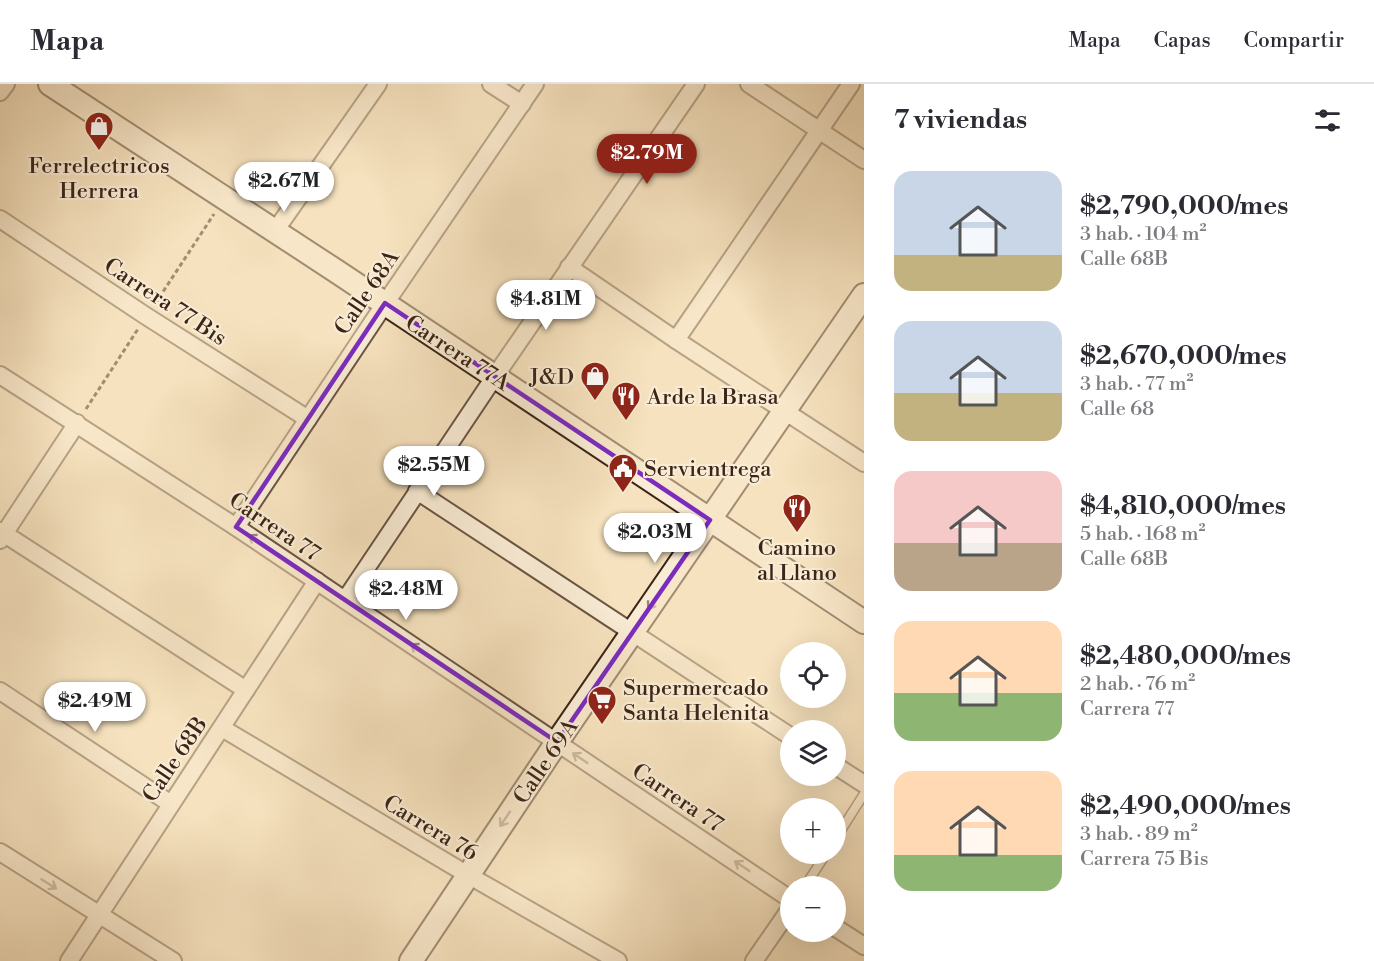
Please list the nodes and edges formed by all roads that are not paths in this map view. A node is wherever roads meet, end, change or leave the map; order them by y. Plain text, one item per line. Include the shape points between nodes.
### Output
1 (6, 84) edge
2 (50, 84) edge
3 (378, 84) edge
4 (491, 84) edge
5 (536, 84) edge
6 (696, 84) edge
7 (749, 84) edge
8 (851, 84) edge
9 (0, 92) edge
10 (522, 104) junction
11 (819, 130) junction
12 (864, 160) edge
13 (0, 219) edge
14 (275, 231) junction
15 (569, 267) junction
16 (385, 303) junction
17 (862, 304) edge
18 (676, 340) junction
19 (0, 375) edge
20 (495, 376) junction
21 (785, 410) junction
22 (308, 418) junction
23 (76, 423) junction
24 (864, 463) edge
25 (417, 491) junction
26 (710, 520) junction
27 (236, 526) junction
28 (1, 535) edge
29 (317, 581) junction
30 (345, 600) junction
31 (864, 622) edge
32 (633, 632) junction
33 (246, 690) junction
34 (0, 691) edge
35 (222, 728) junction
36 (780, 729) edge
37 (557, 742) junction
38 (846, 772) edge
39 (864, 784) edge
40 (864, 794) edge
41 (171, 804) junction
42 (846, 822) edge
43 (0, 852) edge
44 (468, 875) junction
45 (780, 892) edge
46 (99, 915) junction
47 (780, 923) edge
48 (846, 934) edge
49 (864, 946) edge
50 (69, 961) edge
51 (173, 961) edge
52 (411, 961) edge
53 (618, 961) edge
54 (754, 961) edge

1 - 9 street
2 - 14 main road, Carrera 77A
3 - 14 street
4 - 10 street
5 - 10 street, Calle 68A
6 - 15 street
7 - 11 street
8 - 11 street
10 - 16 street, Calle 68A
11 - 12 street
11 - 18 street
13 - 22 street, Carrera 77 Bis
14 - 16 main road, Carrera 77A
15 - 18 street
15 - 20 street
16 - 20 main road, Carrera 77A
16 - 22 street, Calle 68A
17 - 21 main road, Calle 69A
18 - 21 street
19 - 23 street, Carrera 77
20 - 25 street
20 - 26 main road, Carrera 77A
21 - 24 street
21 - 26 main road, Calle 69A
22 - 27 street, Calle 68A
23 - 27 street, Carrera 77
23 - 28 street
25 - 30 street
25 - 32 street
26 - 31 main road, Carrera 77A
26 -> 32 main road, Calle 69A
29 -> 27 street, Carrera 77
28 - 33 street
29 - 30 street, Carrera 77
29 - 33 street, Calle 68B
37 -> 30 street, Carrera 77
32 - 36 street
32 - 37 main road, Calle 69A
33 - 35 street, Calle 68B
34 - 41 street
35 - 41 street, Calle 68B
35 - 44 street, Carrera 76
37 -> 44 main road, Calle 69A
45 -> 37 street, Carrera 77
38 - 39 street
40 - 42 lane
41 - 46 street, Calle 68B
43 -> 46 street
44 - 52 main road, Calle 69A
44 - 53 street, Carrera 76
46 - 50 street, Calle 68B
46 - 51 street
47 - 54 street
48 - 49 street

